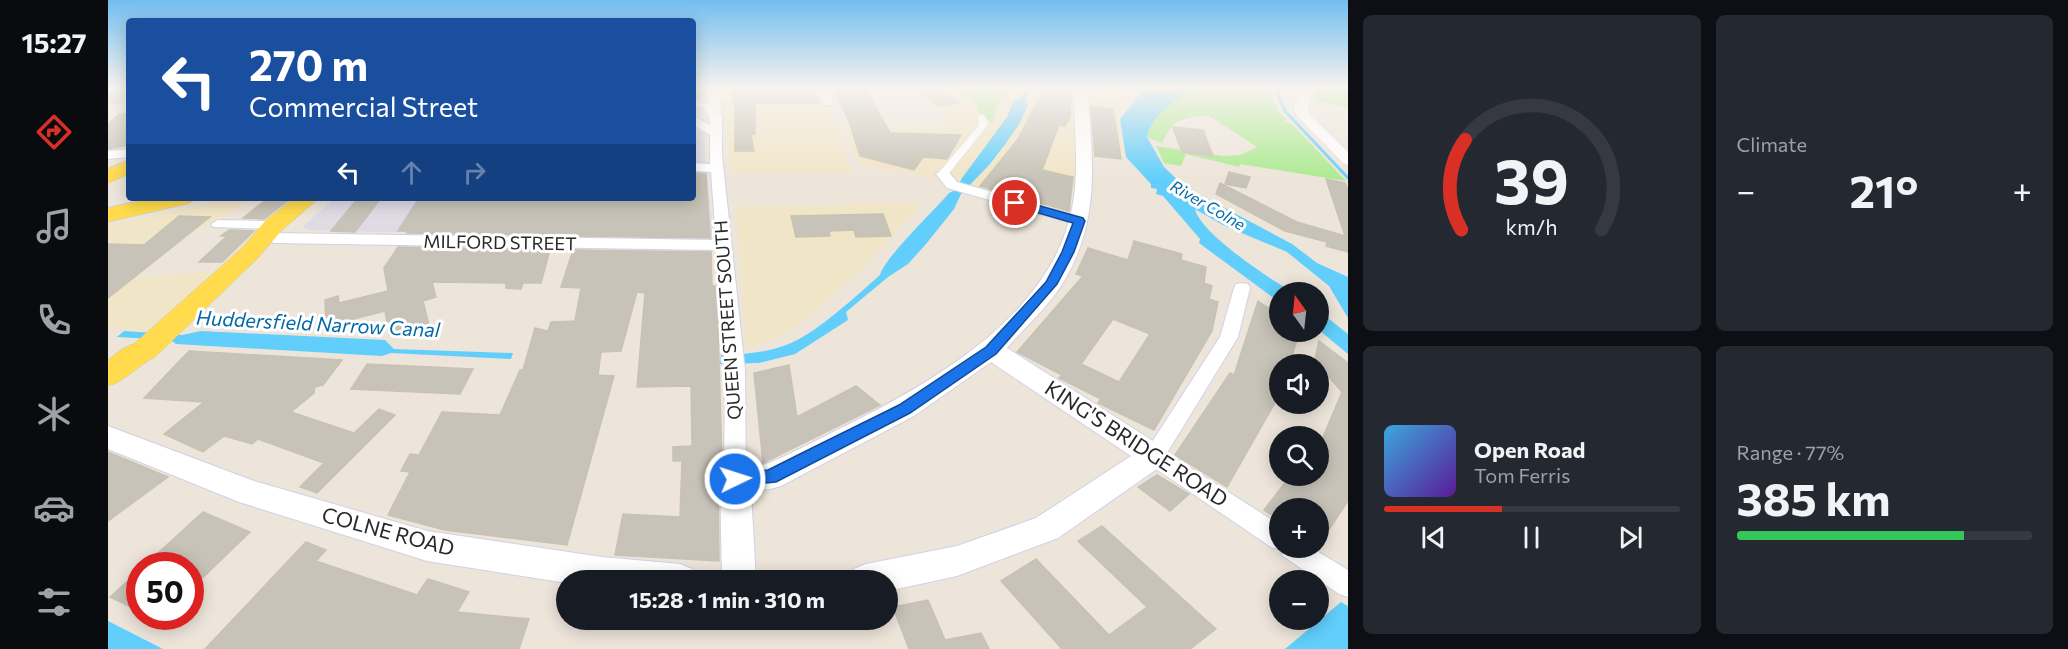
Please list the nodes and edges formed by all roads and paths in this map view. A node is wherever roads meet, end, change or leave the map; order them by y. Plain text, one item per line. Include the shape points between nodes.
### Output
1 (707, 119) edge
2 (983, 119) edge
3 (1082, 119) edge
4 (1307, 119) edge
5 (126, 153) edge
6 (108, 155) edge
7 (1348, 160) edge
8 (696, 167) edge
9 (126, 168) edge
10 (717, 168) junction
11 (108, 177) edge
12 (948, 179) joint
13 (169, 201) edge
14 (305, 201) edge
15 (318, 201) edge
16 (108, 215) edge
17 (1079, 221) junction
18 (218, 224) dead end
19 (274, 231) junction
20 (725, 245) junction
21 (1242, 288) dead end
22 (991, 350) junction
23 (145, 351) junction
24 (108, 376) edge
25 (108, 395) edge
26 (108, 437) edge
27 (1154, 456) junction
28 (735, 479) junction
29 (1269, 532) edge
30 (1307, 558) edge
31 (583, 570) edge
32 (739, 570) edge
33 (898, 573) edge
34 (1348, 585) edge

1 - 10 street, QUEEN STREET SOUTH
2 - 12 street via 984,125
3 - 17 main road via 1084,190
4 - 7 street
5 - 6 street
8 - 10 street
9 - 11 main road
10 - 20 street, QUEEN STREET SOUTH
12 - 17 street via 978,192
13 - 16 main road
14 - 19 main road
15 - 19 main road
17 - 22 main road via 1051,284
18 - 19 street, MILFORD STREET
19 - 20 street, MILFORD STREET
19 - 23 main road
20 - 28 street, QUEEN STREET SOUTH via 734,361
21 - 27 street via 1229,337
22 - 27 main road, KING'S BRIDGE ROAD
22 - 28 main road via 894,414 770,477
23 - 24 main road via 132,356
23 - 25 main road via 145,358
26 - 31 main road, COLNE ROAD via 250,493 427,546
27 - 29 street, KING'S BRIDGE ROAD
27 - 33 main road via 1047,528 957,561
28 - 32 main road, QUEEN STREET SOUTH
30 - 34 street

